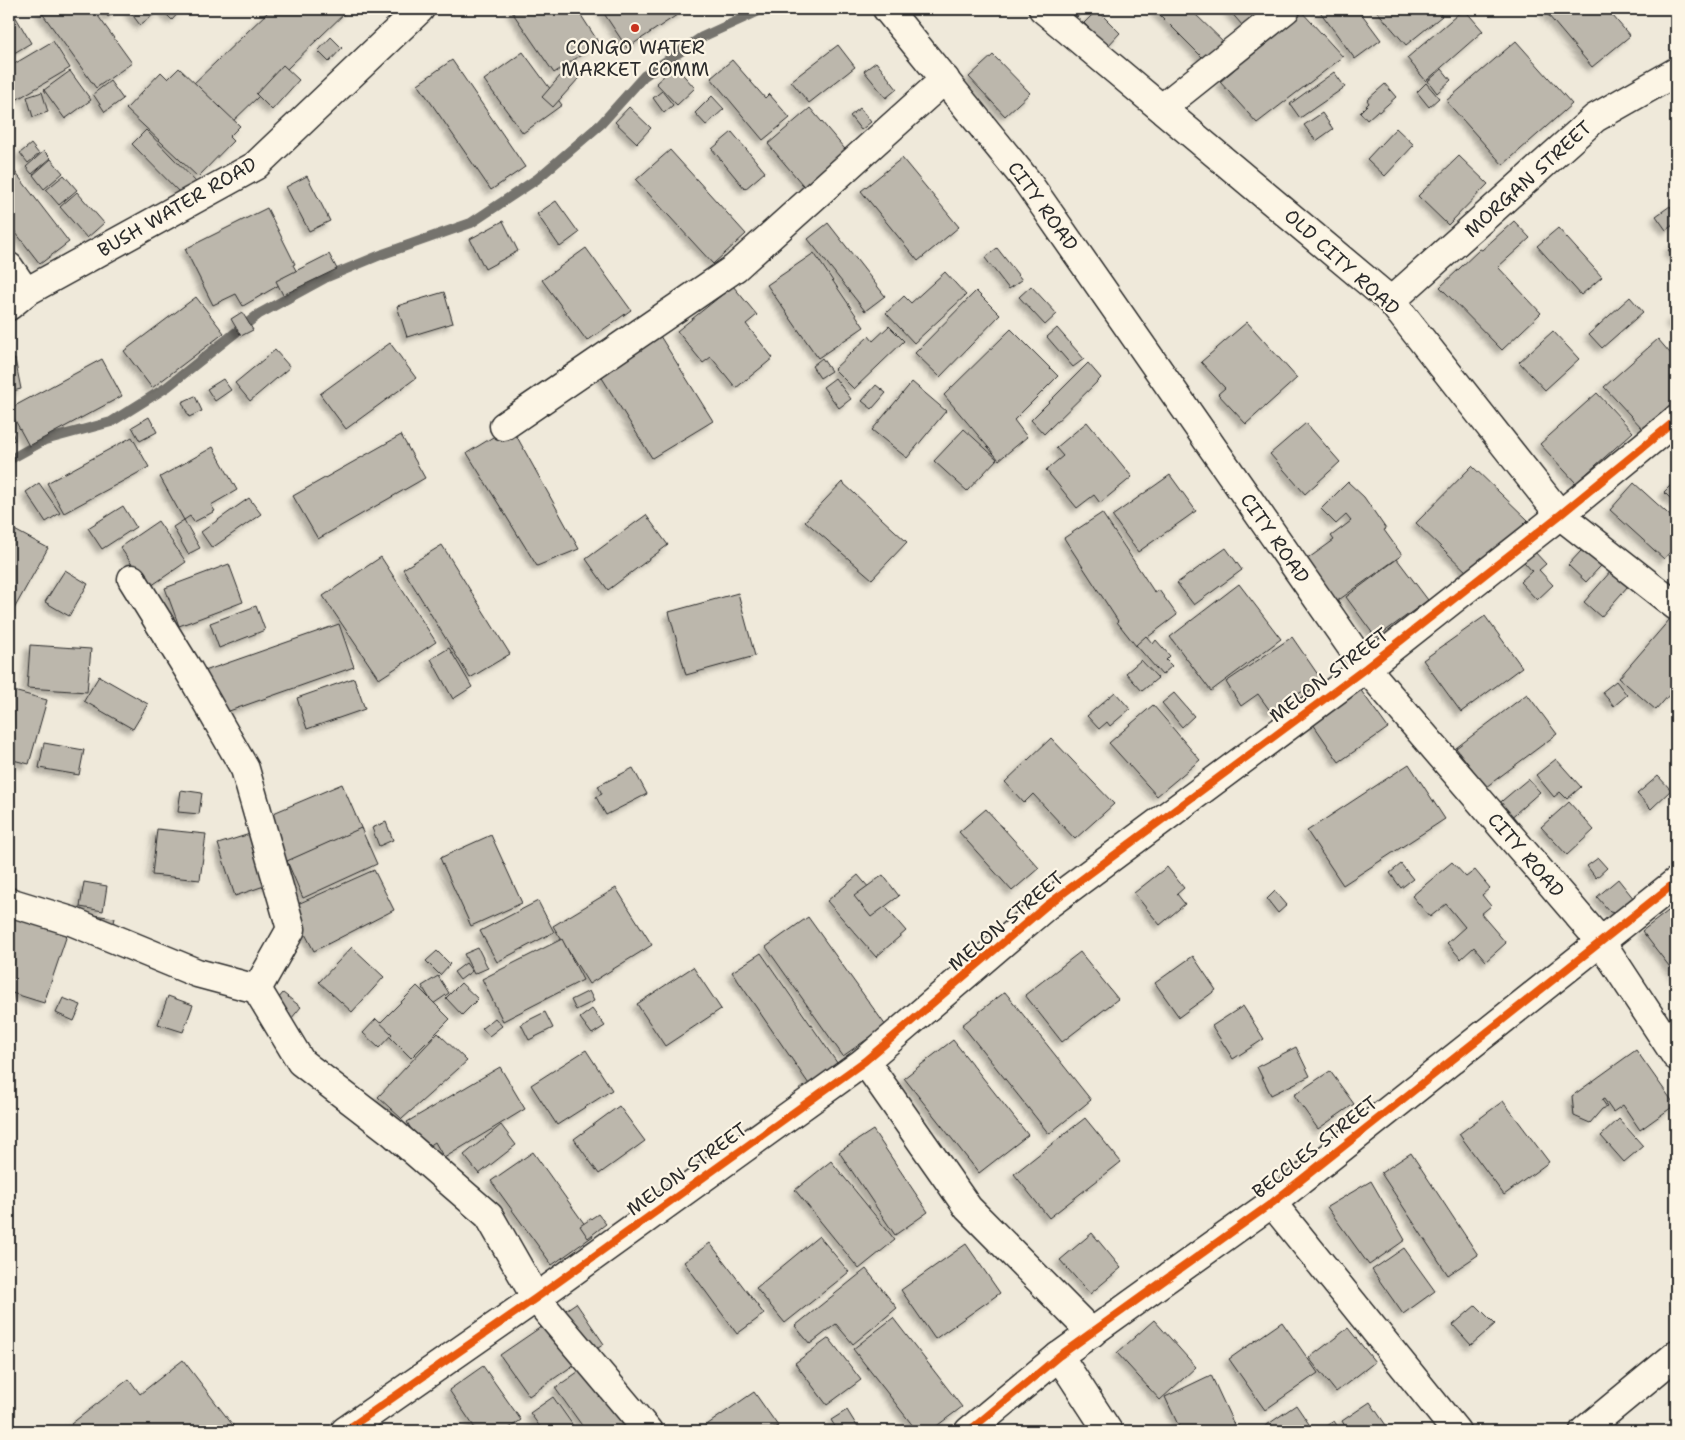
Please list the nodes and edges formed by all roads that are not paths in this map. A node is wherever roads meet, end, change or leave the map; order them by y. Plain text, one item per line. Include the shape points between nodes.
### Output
1 (420, 9) edge
2 (887, 9) edge
3 (1043, 9) edge
4 (1286, 9) edge
5 (1676, 72) edge
6 (945, 79) junction
7 (1162, 108) junction
8 (9, 267) edge
9 (17, 299) edge
10 (1391, 301) junction
11 (1676, 420) edge
12 (504, 426) dead end
13 (1560, 515) junction
14 (132, 579) dead end
15 (1676, 606) edge
16 (1366, 668) junction
17 (1676, 882) edge
18 (9, 902) edge
19 (1601, 942) junction
20 (257, 989) junction
21 (1676, 1056) edge
22 (865, 1061) junction
23 (1272, 1202) junction
24 (536, 1298) junction
25 (1092, 1333) junction
26 (1676, 1355) edge
27 (1059, 1356) junction
28 (345, 1431) edge
29 (648, 1431) edge
30 (969, 1431) edge
31 (1108, 1431) edge
32 (1456, 1431) edge
33 (1584, 1431) edge

1 - 9 street, BUSH WATER ROAD via 255,166
2 - 6 street, CITY ROAD
3 - 7 street, OLD CITY ROAD
4 - 7 street
5 - 10 street, MORGAN STREET via 1595,118
6 - 12 street via 735,268
6 - 16 street, CITY ROAD via 1026,180
7 - 10 street, OLD CITY ROAD
8 - 9 street
10 - 13 street, OLD CITY ROAD
11 - 13 street, MELON STREET
13 - 15 street, OLD CITY ROAD
13 - 16 street, MELON STREET
14 - 20 street via 245,769 291,929
16 - 19 street, CITY ROAD
16 - 22 street, MELON STREET via 1046,906
17 - 19 street, BECCLES STREET
18 - 20 street via 71,921 197,973
19 - 21 street, CITY ROAD
19 - 23 street, BECCLES STREET
20 - 24 street via 301,1062 392,1132 489,1216
22 - 24 street, MELON STREET
22 - 25 street via 968,1208
23 - 25 street, BECCLES STREET
23 - 32 street
24 - 28 street, MELON STREET
24 - 29 street
25 - 27 street, BECCLES STREET
26 - 33 street
27 - 30 street, BECCLES STREET
27 - 31 street

